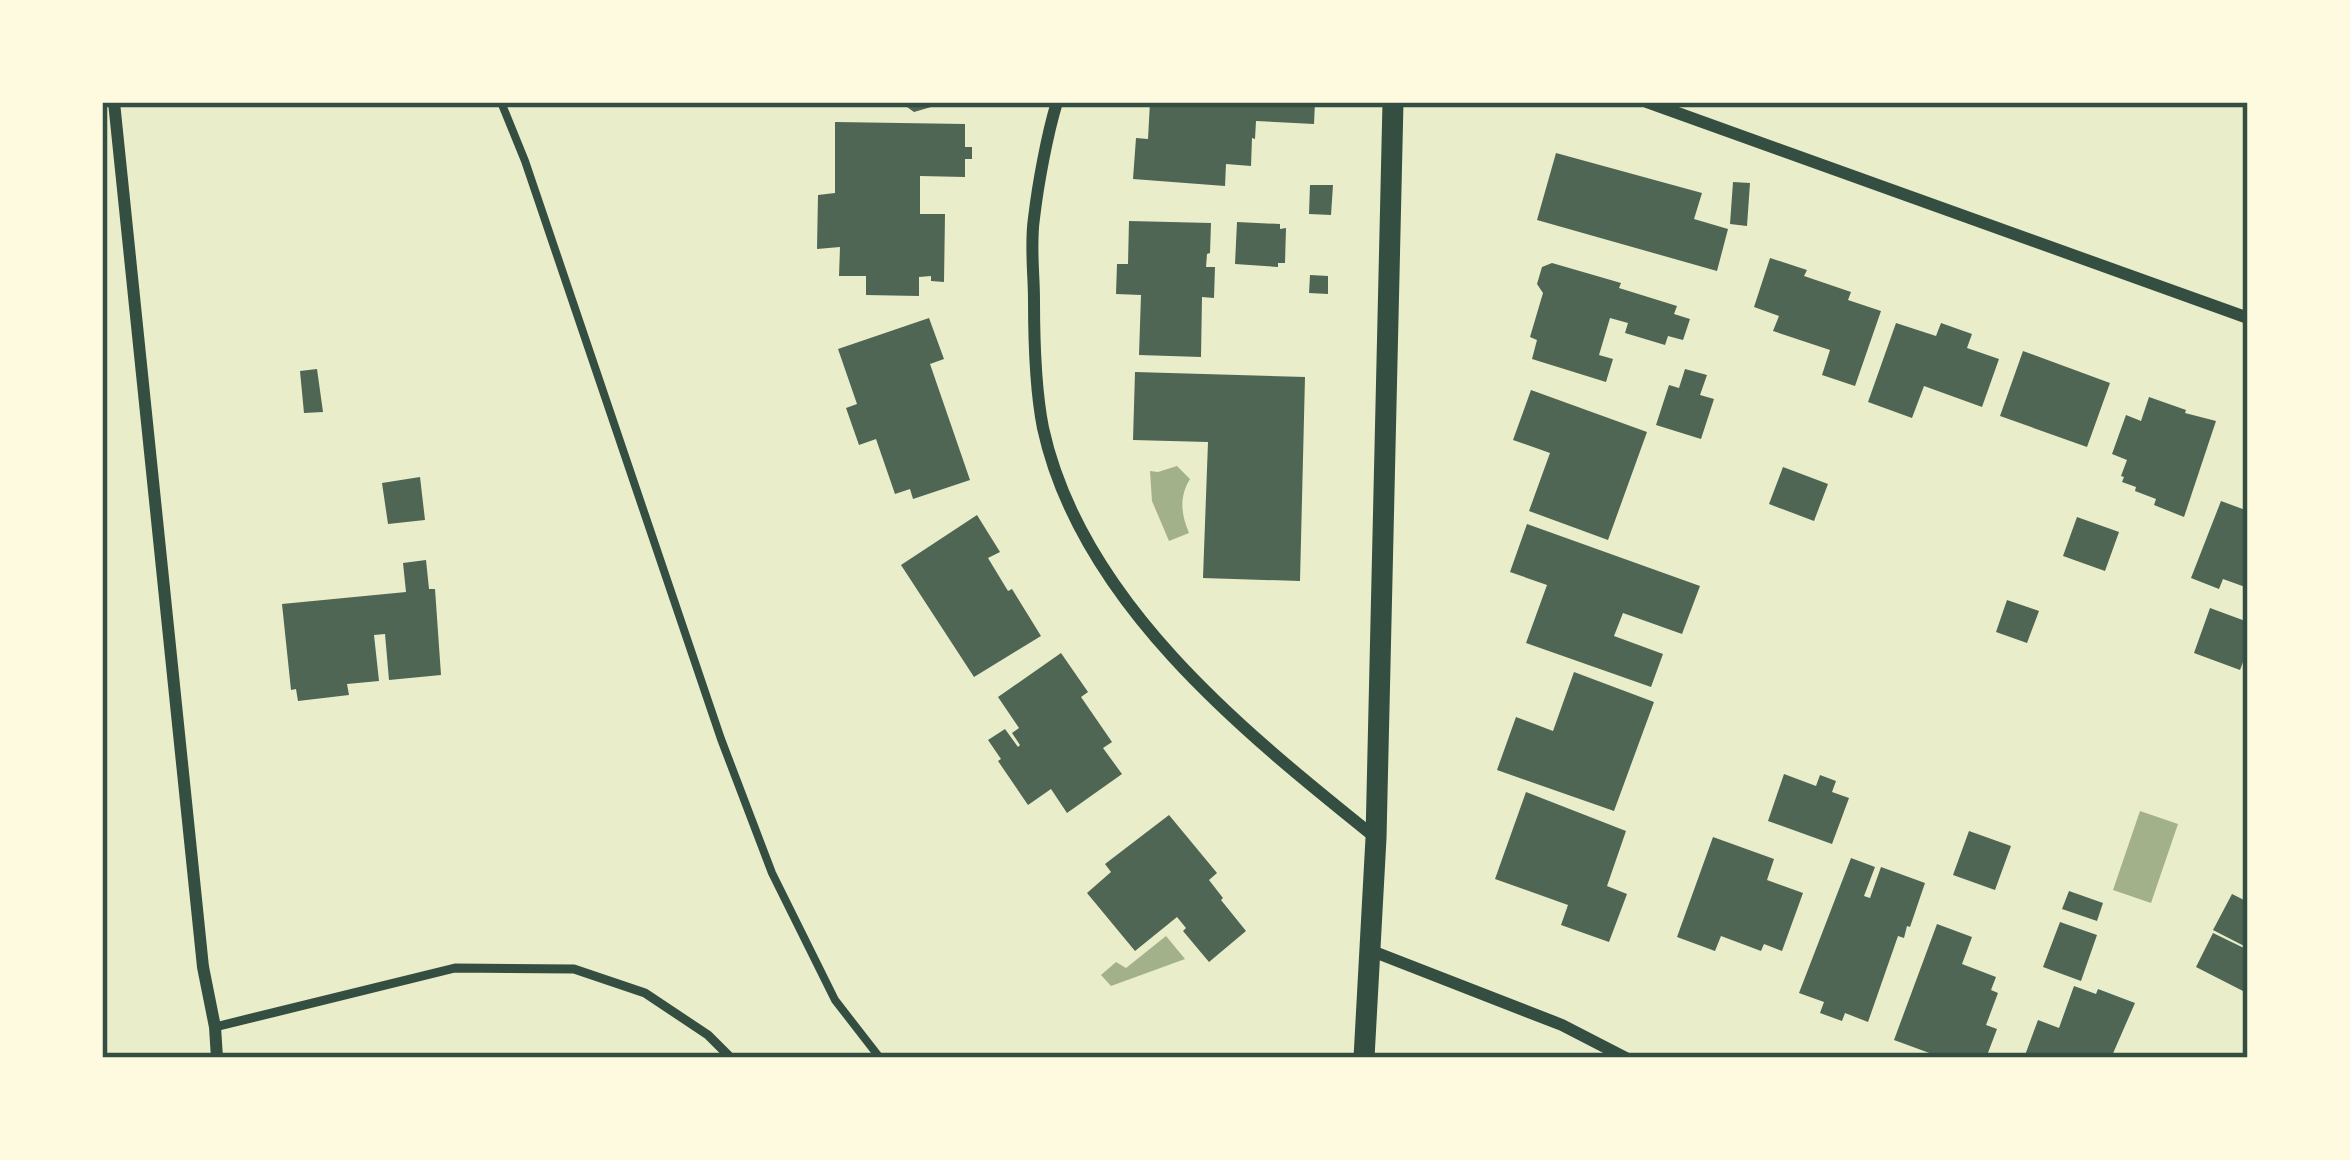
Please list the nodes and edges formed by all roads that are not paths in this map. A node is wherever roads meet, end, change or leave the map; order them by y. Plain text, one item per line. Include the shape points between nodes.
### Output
1 (114, 102) edge
2 (1058, 102) edge
3 (1393, 102) edge
4 (1647, 102) edge
5 (2248, 318) edge
6 (1376, 838) junction
7 (1372, 951) junction
8 (215, 1027) junction
9 (217, 1058) edge
10 (731, 1058) edge
11 (1364, 1058) edge
12 (1626, 1058) edge

1 - 8 street
2 - 6 street via 1033,220 1034,320 1043,427 1069,508 1118,590 1196,682
3 - 6 street
4 - 5 street
6 - 7 street
7 - 11 street
7 - 12 street
8 - 9 street
8 - 10 lane via 455,968 574,969 645,993

